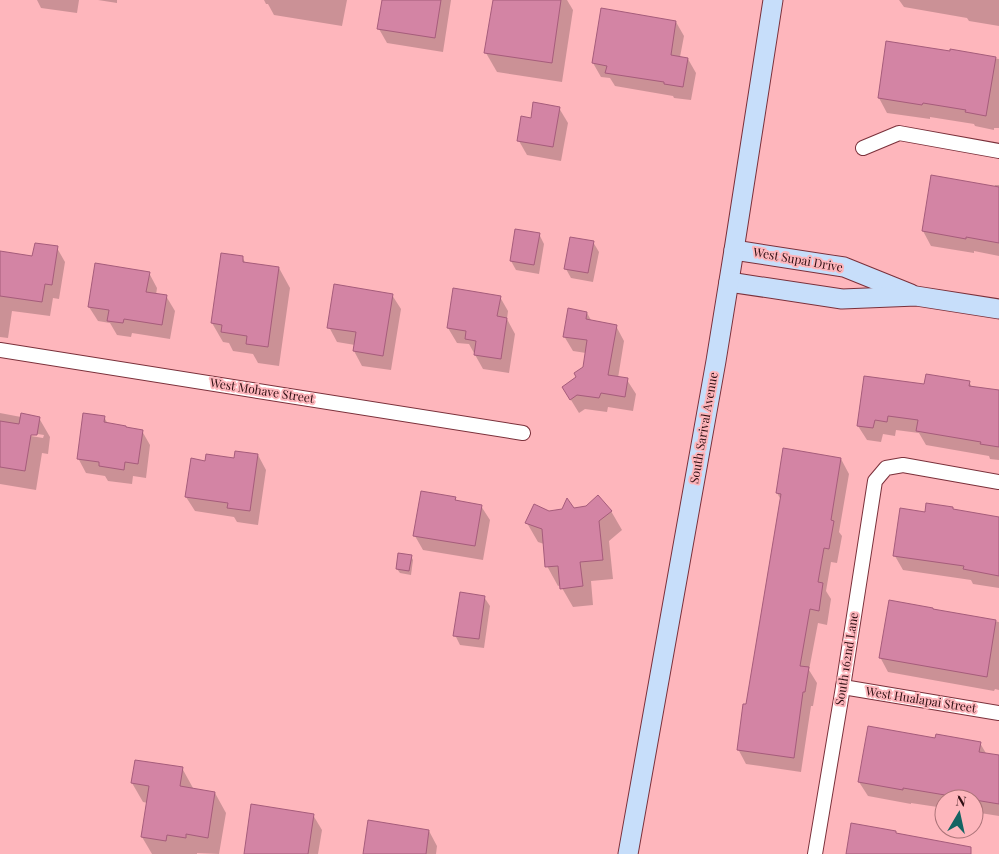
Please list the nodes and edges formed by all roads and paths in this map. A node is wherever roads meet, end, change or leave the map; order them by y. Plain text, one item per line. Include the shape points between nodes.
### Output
1 (773, 0) edge
2 (862, 148) dead end
3 (999, 150) edge
4 (734, 250) junction
5 (729, 282) junction
6 (916, 296) junction
7 (999, 309) edge
8 (0, 350) edge
9 (523, 433) dead end
10 (999, 482) edge
11 (843, 687) junction
12 (999, 713) edge
13 (628, 854) edge
14 (816, 854) edge

1 - 4 main road, South Sarival Avenue
2 - 3 street via 899,133
4 - 5 main road, South Sarival Avenue
4 - 6 main road, West Supai Drive via 844,267
5 - 6 main road, West Supai Drive via 842,299
5 - 13 main road, South Sarival Avenue
6 - 7 main road, West Supai Drive
8 - 9 street, West Mohave Street
10 - 11 street, South 162nd Lane via 903,465 886,468 874,481
11 - 12 street, West Hualapai Street
11 - 14 street, South 162nd Lane

